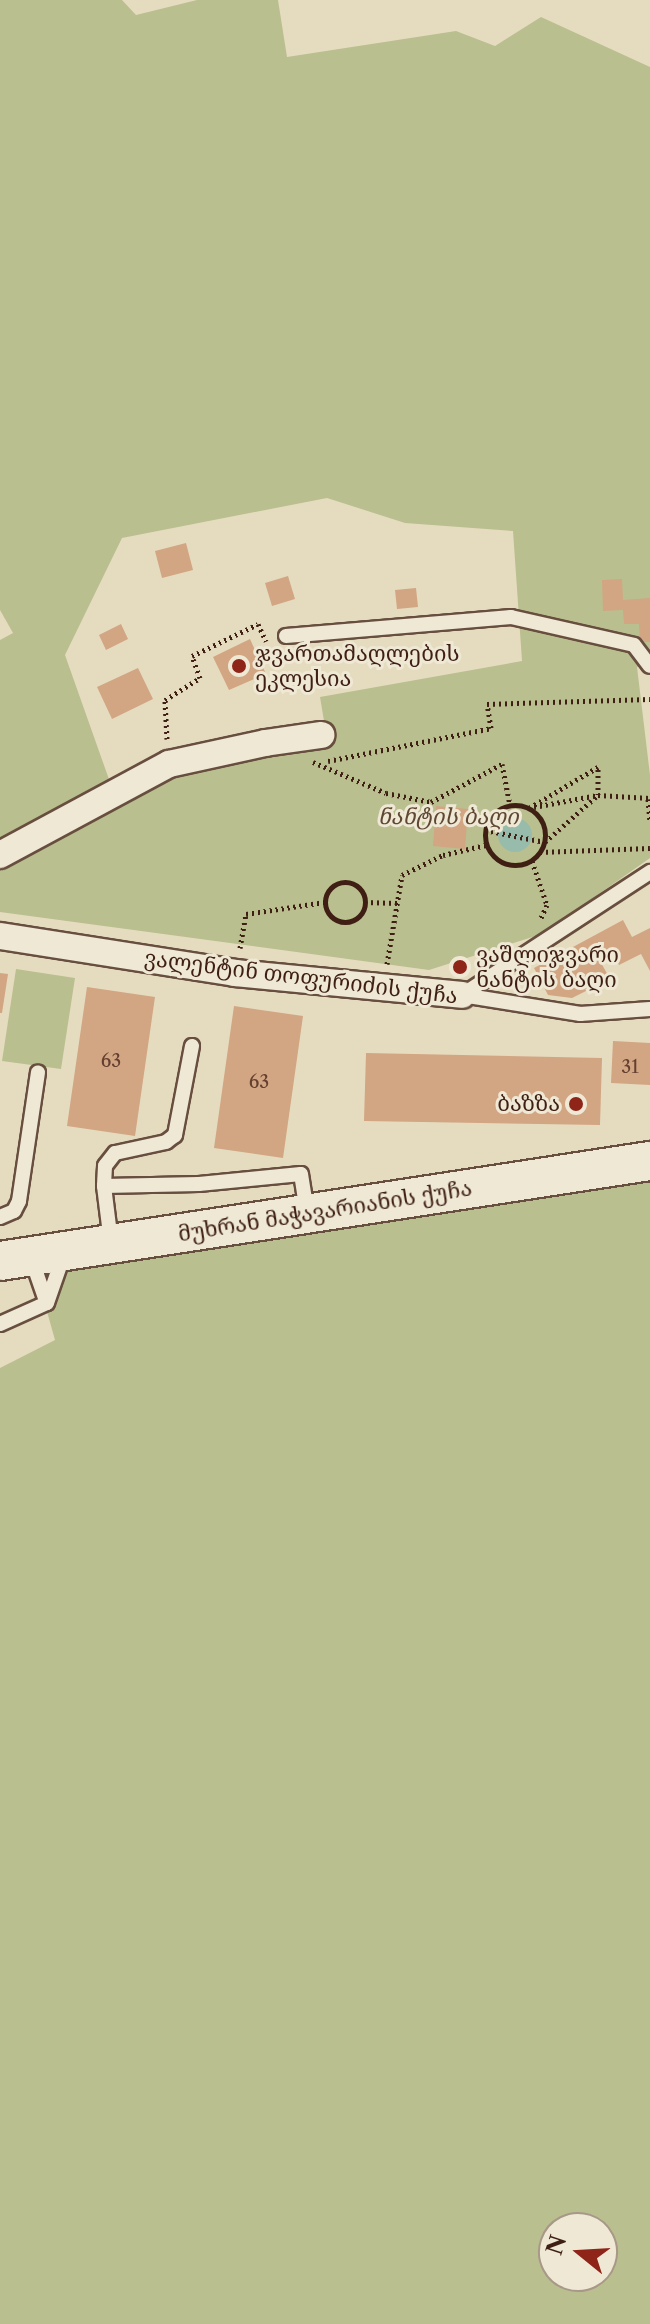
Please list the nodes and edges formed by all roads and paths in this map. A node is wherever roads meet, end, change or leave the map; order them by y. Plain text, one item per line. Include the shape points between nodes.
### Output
1 (286, 636) joint
2 (650, 666) edge
3 (650, 699) edge
4 (321, 735) dead end
5 (265, 743) junction
6 (315, 763) junction
7 (169, 764) junction
8 (598, 795) junction
9 (649, 798) edge
10 (510, 805) junction
11 (529, 808) junction
12 (650, 821) edge
13 (485, 830) junction
14 (545, 842) junction
15 (486, 845) junction
16 (650, 848) edge
17 (540, 852) junction
18 (0, 855) edge
19 (532, 861) junction
20 (650, 872) edge
21 (325, 902) junction
22 (365, 902) junction
23 (397, 903) junction
24 (0, 936) edge
25 (537, 946) junction
26 (235, 973) junction
27 (383, 989) junction
28 (462, 995) junction
29 (650, 1009) edge
30 (192, 1046) dead end
31 (38, 1072) dead end
32 (650, 1161) edge
33 (104, 1186) junction
34 (308, 1213) junction
35 (0, 1217) edge
36 (111, 1243) junction
37 (66, 1250) junction
38 (8, 1259) edge
39 (47, 1303) junction
40 (0, 1324) edge

1 - 2 lane via 511,617 634,645
1 - 7 path via 266,641 258,624 192,656 200,678 165,700
3 - 6 path via 487,704 491,728
4 - 5 street
5 - 6 path
5 - 7 street
6 - 10 path via 386,793 431,802 502,764
7 - 18 street
8 - 9 path
8 - 11 path
8 - 11 path via 598,767
8 - 14 path
9 - 12 path
10 - 11 path
10 - 13 path via 492,816
11 - 14 path via 539,816
13 - 14 path
13 - 15 path
14 - 17 path
15 - 19 path via 497,860 514,866
15 - 23 path via 443,855 402,875
16 - 17 path
17 - 19 path
19 - 25 path via 547,905 532,935
20 - 25 lane
21 - 22 path via 332,886 341,882 358,886
21 - 22 path via 332,918 341,922 358,918
21 - 26 path via 246,914
22 - 23 path
23 - 27 path
24 - 26 street, ვალენტინ თოფურიძის ქუჩა
25 - 28 lane
26 - 27 street, ვალენტინ თოფურიძის ქუჩა
27 - 28 street, ვალენტინ თოფურიძის ქუჩა
28 - 29 lane, ვალენტინ თოფურიძის ქუჩა via 580,1014
30 - 33 lane via 178,1130 172,1139 115,1153 105,1166
31 - 35 lane via 19,1201 14,1211
32 - 34 main road, მუხრან მაჭავარიანის ქუჩა
33 - 34 lane via 301,1174
33 - 36 lane
34 - 36 main road, მუხრან მაჭავარიანის ქუჩა
36 - 37 main road, მუხრან მაჭავარიანის ქუჩა
37 - 38 main road, მუხრან მაჭავარიანის ქუჩა
37 - 39 lane
38 - 39 lane via 29,1261
39 - 40 lane

